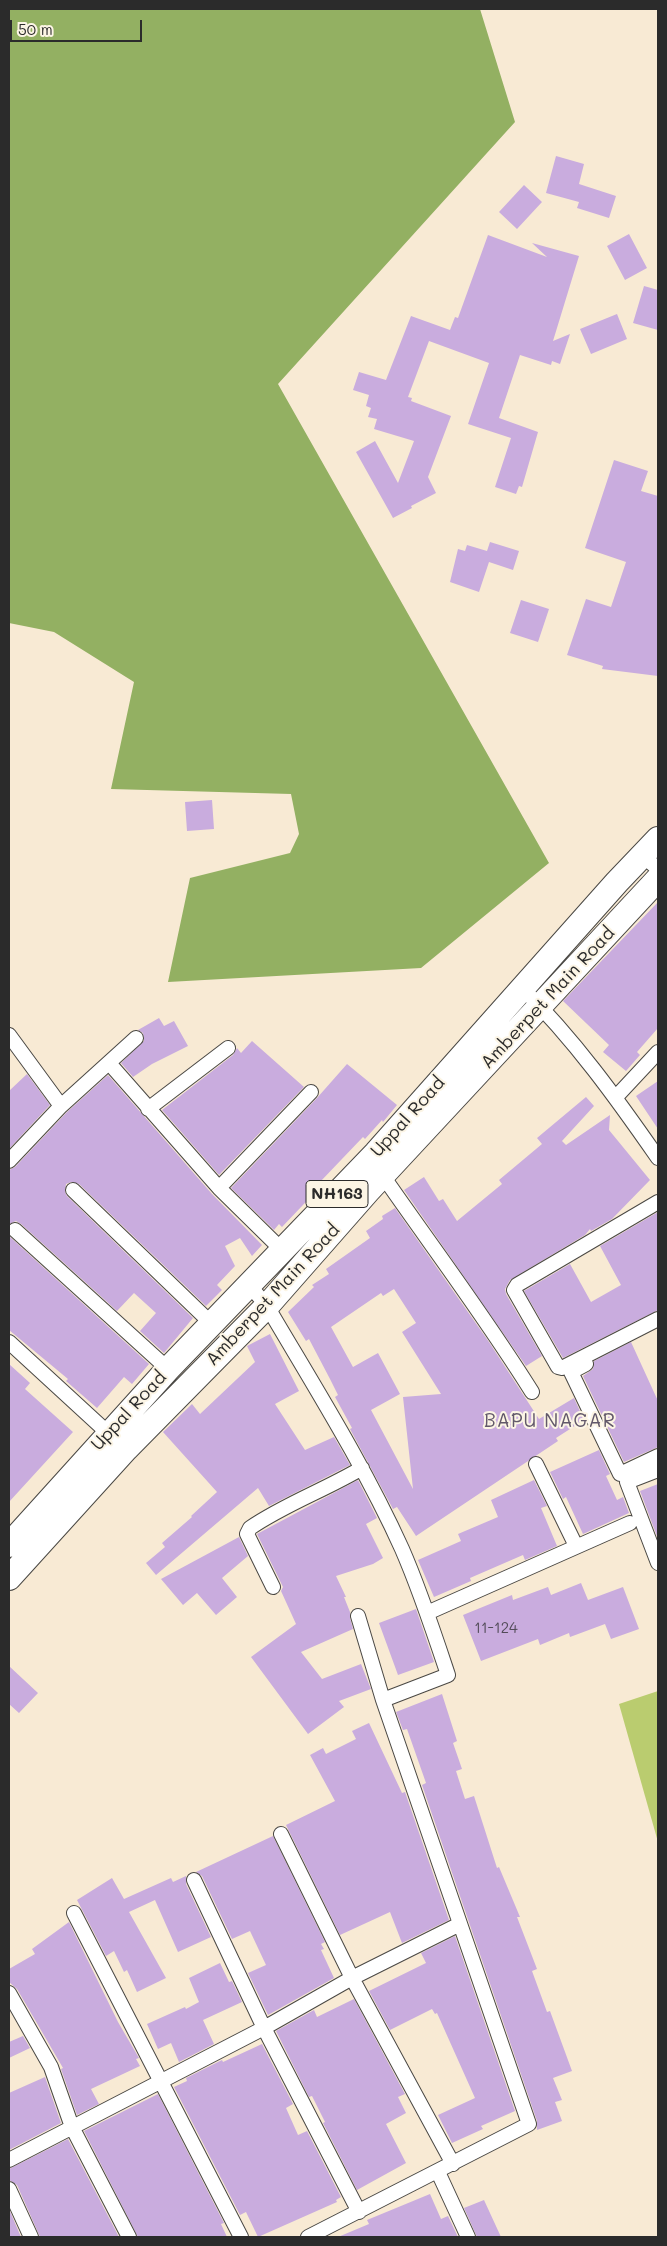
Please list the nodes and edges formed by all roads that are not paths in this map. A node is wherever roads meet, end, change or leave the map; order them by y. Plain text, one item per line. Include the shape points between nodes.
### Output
1 (653, 854) edge
2 (658, 879) edge
3 (522, 988) junction
4 (541, 1006) junction
5 (9, 1035) edge
6 (136, 1038) dead end
7 (228, 1048) dead end
8 (658, 1052) edge
9 (109, 1063) junction
10 (311, 1092) dead end
11 (616, 1097) junction
12 (61, 1106) junction
13 (148, 1108) junction
14 (658, 1158) edge
15 (9, 1161) edge
16 (383, 1176) junction
17 (219, 1188) junction
18 (73, 1190) dead end
19 (658, 1203) edge
20 (15, 1230) dead end
21 (282, 1250) junction
22 (250, 1286) junction
23 (267, 1306) junction
24 (658, 1319) edge
25 (212, 1324) junction
26 (658, 1328) edge
27 (9, 1342) edge
28 (168, 1369) junction
29 (532, 1392) dead end
30 (108, 1434) junction
31 (658, 1456) edge
32 (536, 1464) dead end
33 (362, 1468) junction
34 (658, 1470) edge
35 (630, 1522) dead end
36 (9, 1544) edge
37 (576, 1546) junction
38 (658, 1563) edge
39 (9, 1578) edge
40 (273, 1587) dead end
41 (427, 1612) junction
42 (358, 1616) dead end
43 (383, 1700) junction
44 (281, 1834) dead end
45 (194, 1880) dead end
46 (74, 1912) dead end
47 (460, 1924) junction
48 (352, 1978) junction
49 (9, 1993) edge
50 (264, 2028) junction
51 (160, 2080) junction
52 (72, 2127) junction
53 (9, 2160) edge
54 (454, 2164) junction
55 (438, 2172) junction
56 (9, 2189) edge
57 (359, 2212) junction
58 (31, 2237) edge
59 (129, 2237) edge
60 (241, 2237) edge
61 (308, 2237) edge
62 (468, 2237) edge

1 - 3 highway, Uppal Road / NH163
2 - 4 highway, Amberpet Main Road / NH163
3 - 4 street
3 - 21 highway, Uppal Road / NH163 via 376,1153
4 - 11 street
4 - 16 highway, Amberpet Main Road / NH163
5 - 12 street
6 - 9 street
7 - 13 street
8 - 11 street
9 - 12 street
9 - 13 street
10 - 17 street
11 - 14 street
12 - 15 street
13 - 17 street
16 - 23 highway, Amberpet Main Road / NH163
16 - 29 street via 452,1277 493,1329
17 - 21 street
18 - 25 street
19 - 24 street via 517,1285 514,1290 558,1367 562,1368
20 - 28 street
21 - 22 highway, Uppal Road / NH163
22 - 23 street
22 - 25 highway, Uppal Road / NH163
23 - 33 street
23 - 39 highway, Amberpet Main Road / NH163 via 126,1450
25 - 28 highway, Uppal Road / NH163
26 - 31 street via 571,1372 620,1474
27 - 30 street
28 - 30 highway, Uppal Road / NH163
30 - 36 highway, Uppal Road / NH163
32 - 37 street
33 - 40 street via 250,1528 248,1534
33 - 41 street via 402,1550
34 - 38 street via 627,1482
35 - 37 street
37 - 41 street
41 - 43 street via 448,1675
42 - 43 street
43 - 47 street
44 - 48 street
45 - 50 street
46 - 51 street
47 - 48 street
47 - 54 street via 528,2124
48 - 50 street
48 - 54 street
49 - 52 street via 51,2067
50 - 51 street
50 - 57 street
51 - 52 street
51 - 60 street
52 - 53 street
52 - 59 street
54 - 55 street
55 - 57 street
55 - 62 street
56 - 58 street
57 - 61 street

